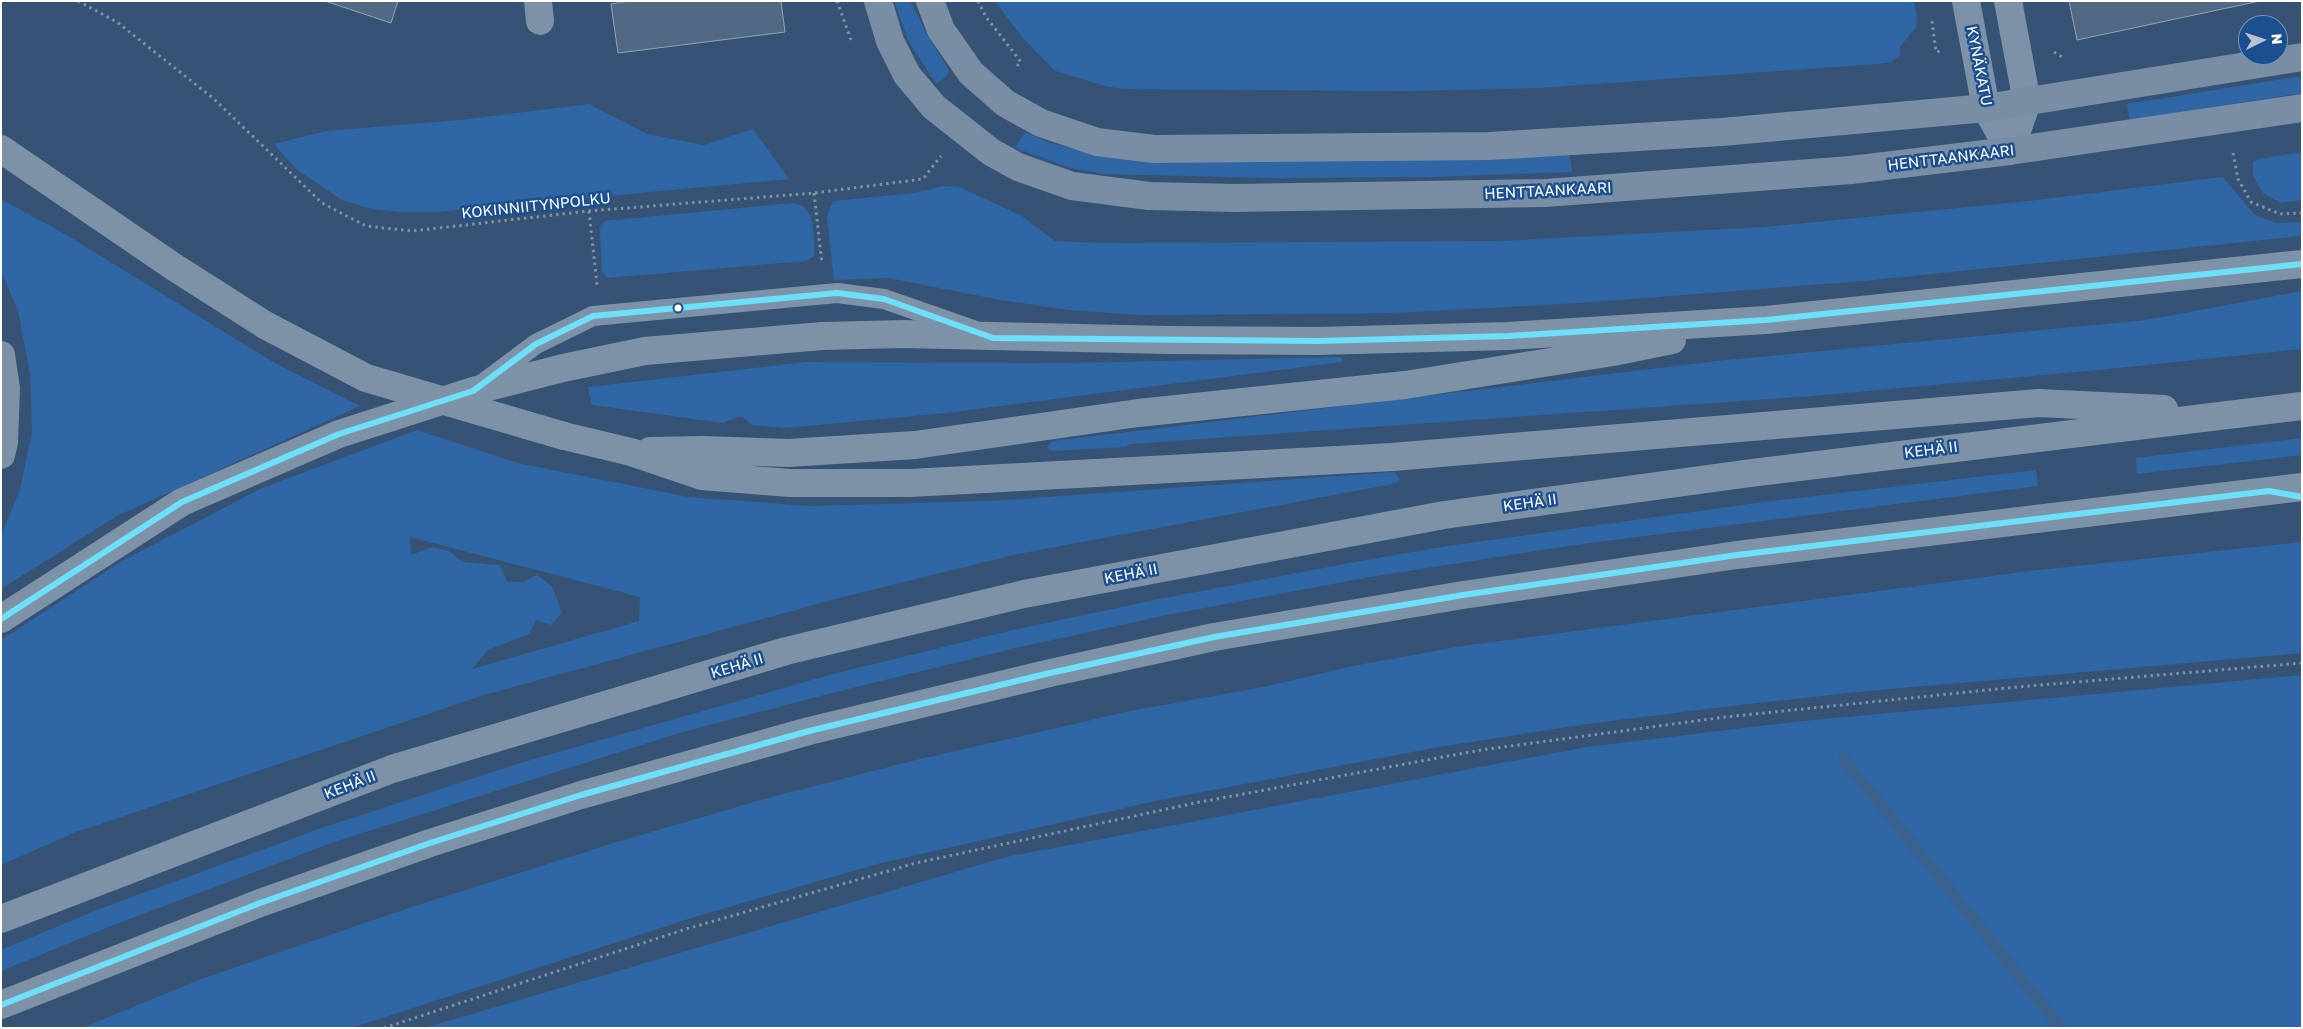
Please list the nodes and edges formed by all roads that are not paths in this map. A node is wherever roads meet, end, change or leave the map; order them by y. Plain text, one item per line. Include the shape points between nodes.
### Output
1 (878, 1) edge
2 (930, 1) edge
3 (1966, 1) edge
4 (2008, 1) edge
5 (2302, 57) edge
6 (2027, 102) junction
7 (1986, 108) junction
8 (2302, 108) edge
9 (1, 149) edge
10 (2010, 151) junction
11 (2302, 264) edge
12 (1766, 320) junction
13 (993, 338) junction
14 (1, 356) edge
15 (473, 391) junction
16 (2302, 406) edge
17 (2243, 412) junction
18 (631, 452) junction
19 (1, 454) edge
20 (2302, 487) edge
21 (2269, 491) junction
22 (2302, 498) edge
23 (1, 619) edge
24 (1, 919) edge
25 (1, 1005) edge

1 - 10 main road, HENTTAANKAARI via 890,41 907,75 934,107 991,152 1018,167 1072,186 1149,196 1235,198 1545,193 1851,170
2 - 7 main road via 940,30 971,74 1005,103 1041,123 1097,142 1154,149 1489,146 1722,132
3 - 7 street, KYNÄKATU
4 - 6 street
5 - 6 main road
6 - 7 main road
6 - 10 street
7 - 10 street, KYNÄKATU
8 - 10 main road, HENTTAANKAARI
9 - 18 highway, bridge via 265,325 366,378 564,436
11 - 12 highway
12 - 13 highway via 1508,336 1327,340
12 - 18 highway via 1613,352 1405,385 1138,414 915,445 788,453
13 - 15 highway via 904,334 822,336 645,350
13 - 15 lane via 884,299 837,292 602,315 593,316 536,344
14 - 19 highway via 6,388
15 - 23 highway via 339,434 182,502
16 - 17 highway, KEHÄ II
17 - 18 highway via 2039,403 1392,457 910,484 790,483 702,476
17 - 24 highway, KEHÄ II via 1751,472 1444,516 1024,594 786,651 392,769
20 - 21 highway
21 - 22 highway
21 - 25 highway via 1737,555 1473,594 1214,637 1050,673 809,730 581,795 430,843 260,903

